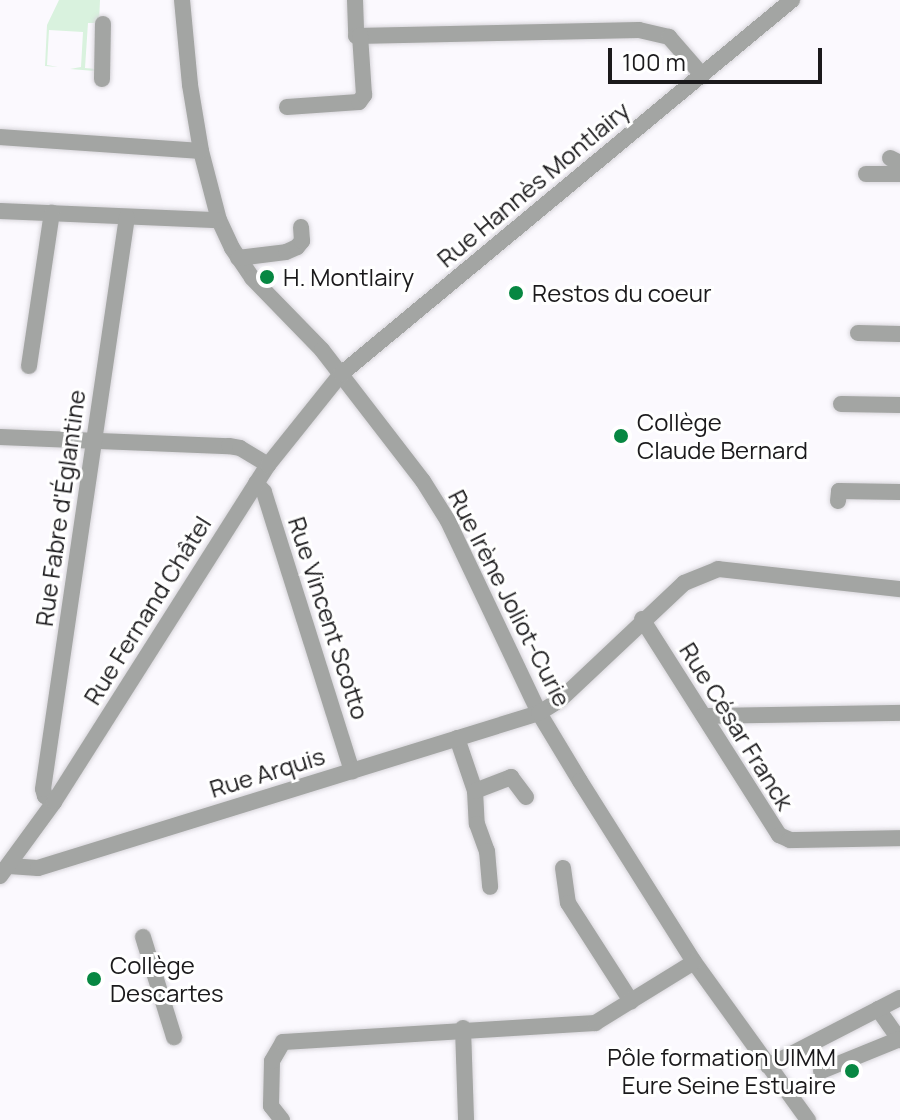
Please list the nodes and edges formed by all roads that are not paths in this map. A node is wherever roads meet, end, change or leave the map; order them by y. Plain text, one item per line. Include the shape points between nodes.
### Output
1 (182, 0) edge
2 (355, 0) edge
3 (792, 0) edge
4 (103, 24) dead end
5 (360, 35) junction
6 (702, 75) junction
7 (102, 79) dead end
8 (287, 107) dead end
9 (0, 137) edge
10 (201, 151) junction
11 (866, 174) dead end
12 (900, 174) edge
13 (0, 211) edge
14 (52, 213) junction
15 (127, 217) junction
16 (219, 220) junction
17 (301, 227) dead end
18 (238, 258) junction
19 (858, 333) dead end
20 (900, 334) edge
21 (29, 366) dead end
22 (341, 374) junction
23 (841, 404) dead end
24 (900, 405) edge
25 (0, 437) edge
26 (94, 440) junction
27 (268, 465) junction
28 (256, 483) junction
29 (900, 492) edge
30 (838, 501) dead end
31 (900, 589) edge
32 (642, 619) junction
33 (539, 713) junction
34 (900, 713) edge
35 (704, 716) junction
36 (457, 738) junction
37 (352, 771) junction
38 (475, 791) junction
39 (526, 797) dead end
40 (54, 802) junction
41 (900, 838) edge
42 (6, 864) edge
43 (563, 868) dead end
44 (490, 887) dead end
45 (143, 937) dead end
46 (694, 962) junction
47 (900, 998) edge
48 (631, 1001) junction
49 (878, 1009) junction
50 (463, 1028) junction
51 (174, 1037) dead end
52 (900, 1040) edge
53 (768, 1066) junction
54 (821, 1071) dead end
55 (282, 1120) edge
56 (466, 1120) edge
57 (808, 1120) edge

1 - 10 street, Rue Irène Joliot-Curie
2 - 5 street via 356,36
3 - 6 street, Rue Hannès Montlairy
4 - 7 street
5 - 6 street via 639,30 669,37
5 - 8 street via 364,95 359,102
6 - 22 street, Rue Hannès Montlairy
9 - 10 street
10 - 16 street, Rue Irène Joliot-Curie
11 - 12 street
13 - 14 street
14 - 15 street
14 - 21 street
15 - 16 street
15 - 26 street, Rue Fabre d'Églantine
16 - 18 street, Rue Irène Joliot-Curie
17 - 18 street via 297,247
18 - 22 street, Rue Irène Joliot-Curie
19 - 20 street
22 - 27 street, Rue Fernand Châtel
22 - 33 street, Rue Irène Joliot-Curie via 406,455 448,521
23 - 24 street
25 - 26 street
26 - 27 street via 229,446
26 - 40 street, Rue Fabre d'Églantine via 43,789
27 - 28 street, Rue Fernand Châtel
28 - 37 street, Rue Vincent Scotto via 264,492
28 - 40 street, Rue Fernand Châtel
29 - 30 street via 839,491
31 - 32 street, Rue Arquis via 718,569 684,583
32 - 33 street, Rue Arquis via 561,699
32 - 35 street, Rue César Franck
33 - 36 street, Rue Arquis
33 - 46 street, Rue Irène Joliot-Curie
34 - 35 street
35 - 41 street, Rue César Franck via 779,835 790,840
36 - 37 street, Rue Arquis
36 - 38 street
37 - 42 street, Rue Arquis via 38,868
38 - 39 street via 511,777
38 - 44 street
40 - 42 street, Rue Fernand Châtel
43 - 48 street via 568,903
45 - 51 street
46 - 48 street
46 - 53 street, Rue Irène Joliot-Curie
47 - 49 street
48 - 50 street via 595,1023
49 - 52 street
49 - 53 street
50 - 55 street via 283,1042 272,1061 271,1106
50 - 56 street
52 - 54 street
53 - 57 street, Rue Irène Joliot-Curie

